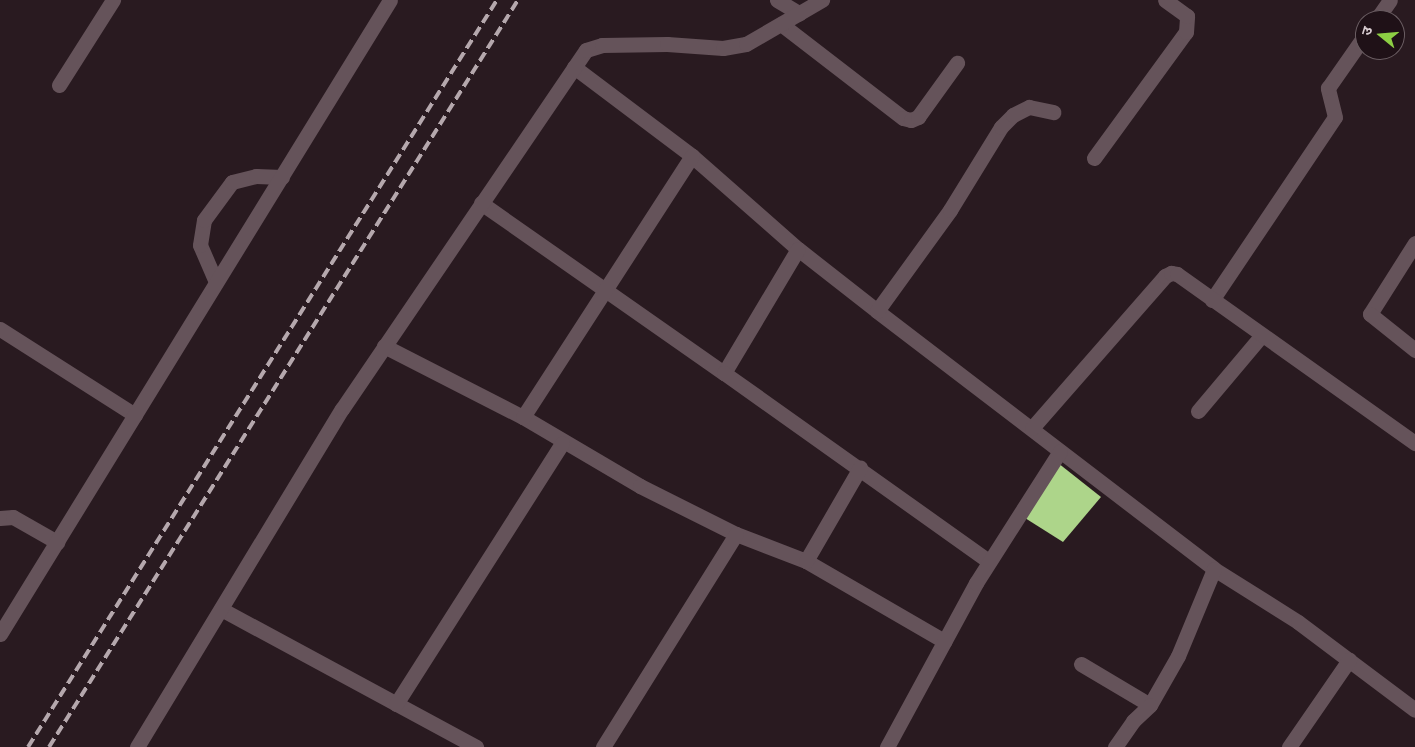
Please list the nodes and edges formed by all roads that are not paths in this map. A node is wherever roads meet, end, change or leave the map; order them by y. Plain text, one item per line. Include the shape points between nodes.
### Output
1 (113, 0) edge
2 (390, 0) edge
3 (777, 0) edge
4 (822, 0) edge
5 (1165, 0) edge
6 (799, 13) junction
7 (781, 24) junction
8 (1355, 49) edge
9 (957, 62) dead end
10 (574, 67) junction
11 (59, 85) dead end
12 (1052, 112) dead end
13 (692, 156) junction
14 (1094, 158) dead end
15 (282, 177) junction
16 (481, 203) junction
17 (1415, 243) edge
18 (798, 249) junction
19 (216, 282) junction
20 (607, 288) junction
21 (1212, 300) junction
22 (877, 311) junction
23 (0, 329) edge
24 (1262, 335) junction
25 (384, 346) junction
26 (1415, 350) edge
27 (724, 373) junction
28 (1198, 411) dead end
29 (135, 415) junction
30 (523, 417) junction
31 (1032, 428) junction
32 (562, 443) junction
33 (1415, 443) edge
34 (1060, 451) junction
35 (860, 468) junction
36 (0, 518) edge
37 (736, 534) junction
38 (57, 542) junction
39 (806, 561) junction
40 (989, 561) junction
41 (1214, 569) junction
42 (221, 609) junction
43 (0, 634) edge
44 (944, 641) junction
45 (1348, 660) junction
46 (1081, 664) dead end
47 (396, 704) junction
48 (1150, 705) junction
49 (1415, 710) edge
50 (136, 747) edge
51 (476, 747) edge
52 (603, 747) edge
53 (887, 747) edge
54 (1115, 747) edge
55 (1289, 747) edge

1 - 11 street
2 - 15 street
3 - 6 street
4 - 6 street
5 - 14 street via 1187,16 1186,32
6 - 7 street
7 - 9 street via 903,118 911,120 918,117
7 - 10 street via 746,44 723,48 667,44 602,46 586,50
8 - 21 street via 1328,88 1335,117
10 - 13 street
10 - 16 street
12 - 22 street via 1029,107 1000,127 950,210
13 - 18 street
13 - 20 street
15 - 19 street
15 - 19 street via 256,176 232,182 204,220 200,245
16 - 20 street
16 - 25 street
17 - 26 street via 1370,314
18 - 22 street
18 - 27 street
19 - 29 street
20 - 27 street
20 - 30 street
21 - 24 street
21 - 31 street via 1177,274 1165,276
22 - 31 street
23 - 29 street
24 - 28 street
24 - 33 street
25 - 30 street
25 - 42 street
27 - 35 street
29 - 38 street
30 - 32 street
31 - 34 street
32 - 37 street
32 - 47 street
34 - 40 street
34 - 41 street
35 - 39 street
35 - 40 street
36 - 38 street via 13,516
37 - 39 street
37 - 52 street
38 - 43 street
39 - 44 street
40 - 44 street
41 - 45 street via 1298,622
41 - 48 street via 1178,656
42 - 47 street
42 - 50 street
44 - 53 street
45 - 49 street
45 - 55 street
46 - 48 street
47 - 51 street
48 - 54 street via 1133,721

